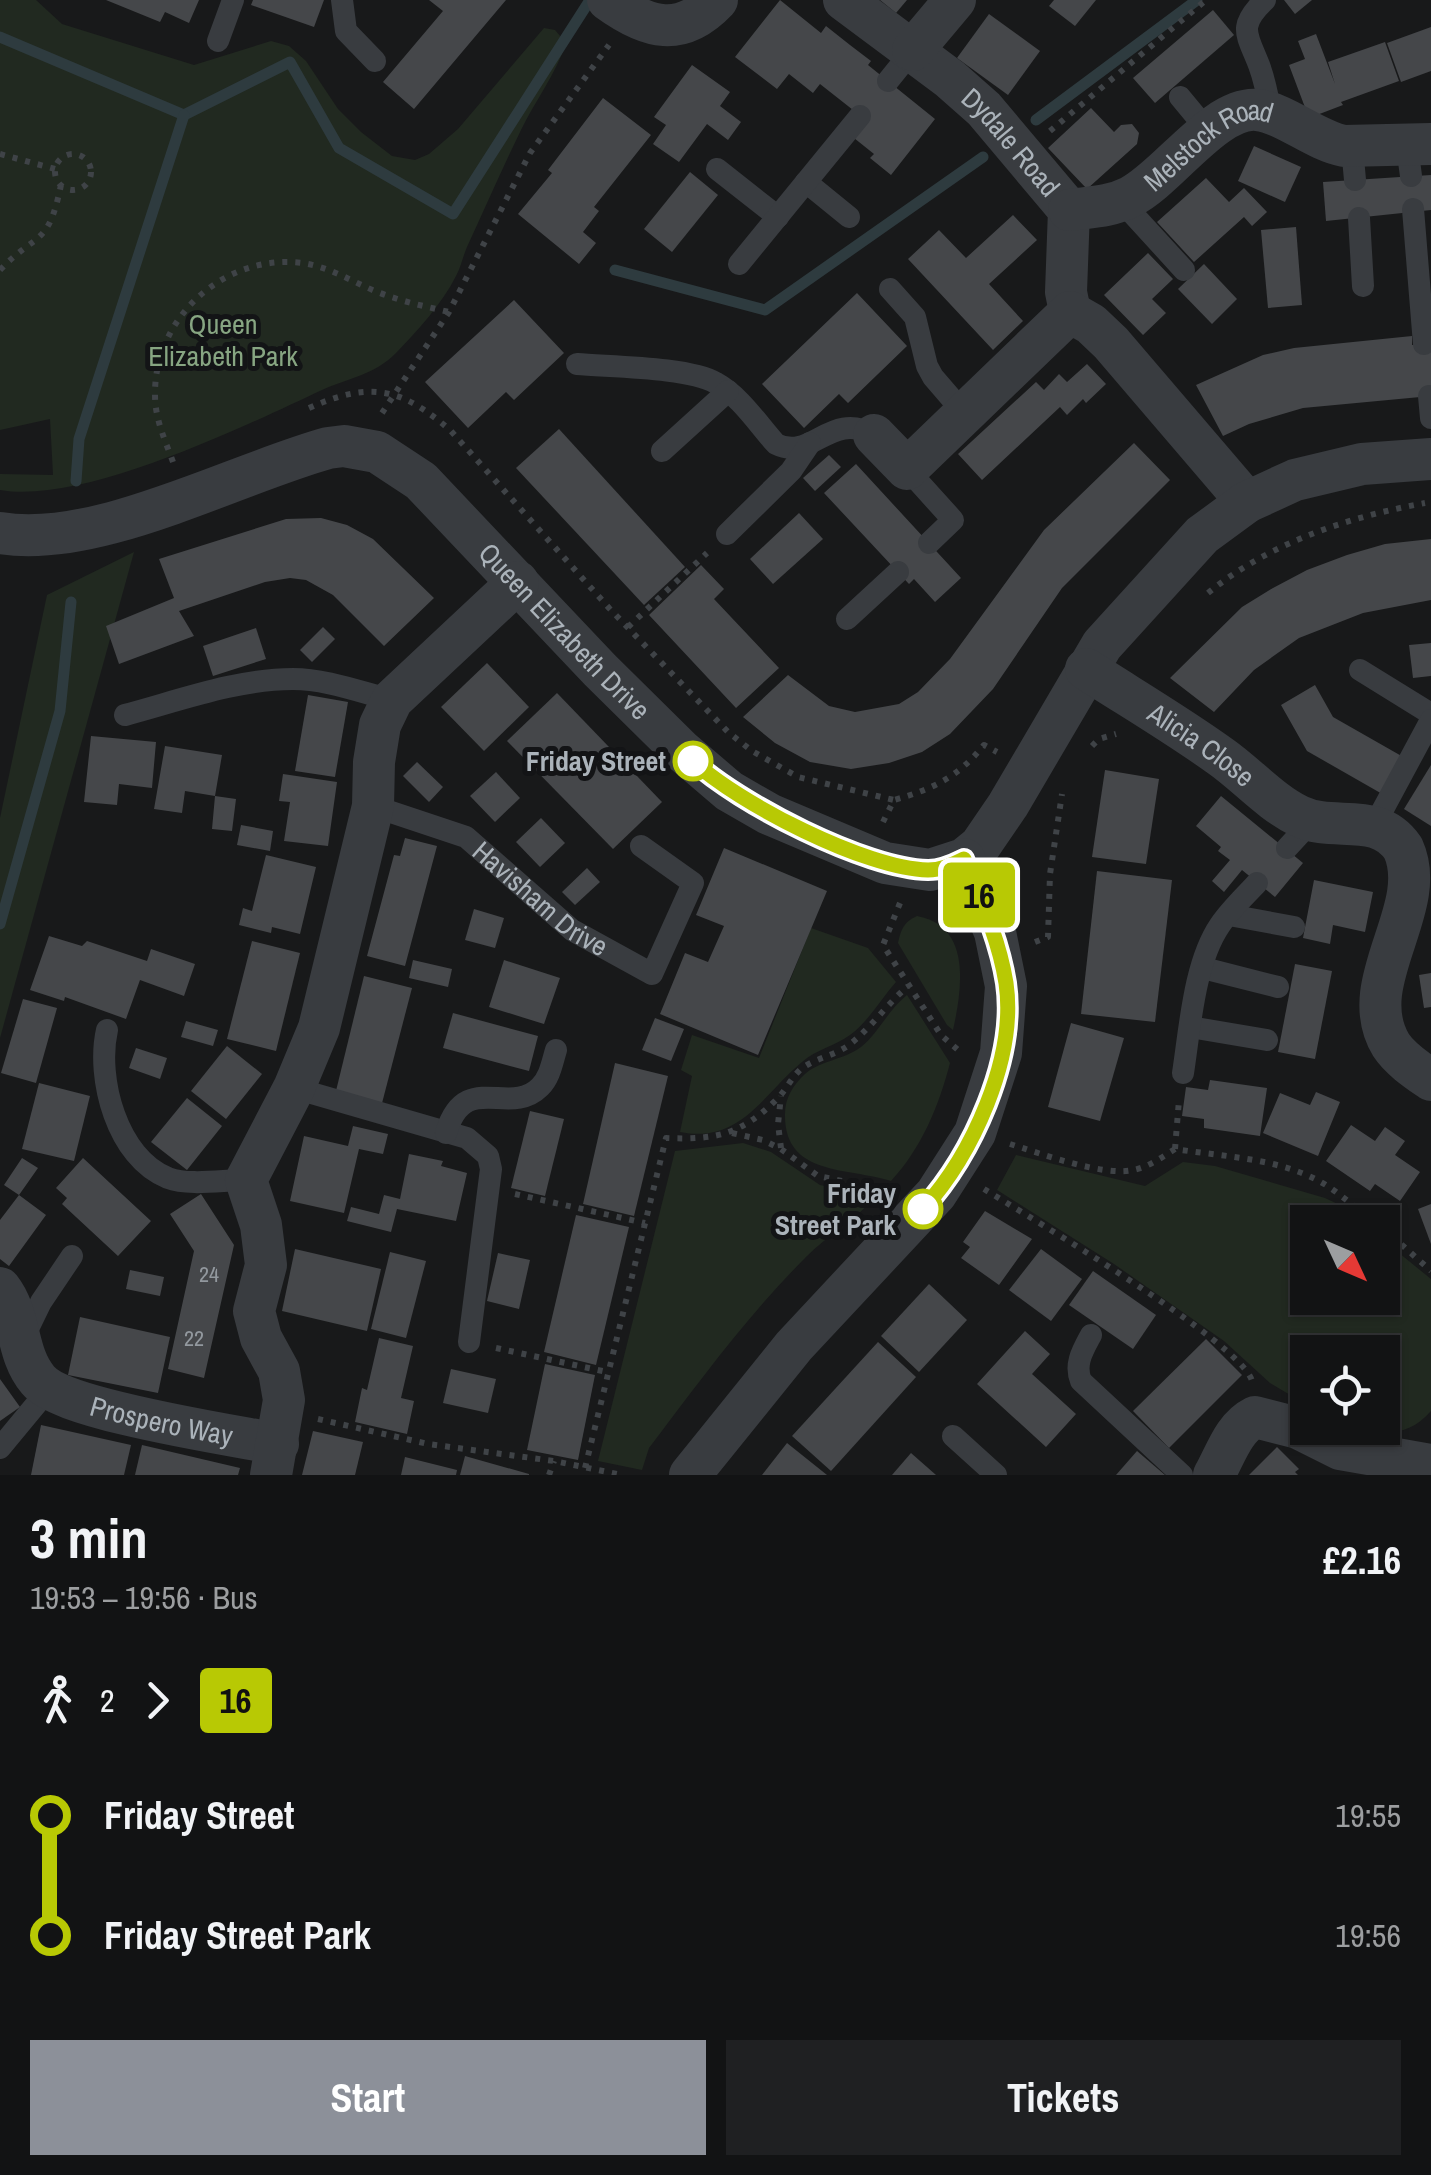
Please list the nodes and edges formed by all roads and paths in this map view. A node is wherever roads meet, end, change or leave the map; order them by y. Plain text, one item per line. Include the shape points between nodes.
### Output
1 (233, 0) edge
2 (342, 0) edge
3 (717, 0) edge
4 (844, 0) edge
5 (955, 0) edge
6 (1206, 0) edge
7 (1265, 0) edge
8 (619, 8) edge
9 (218, 41) dead end
10 (375, 62) dead end
11 (901, 66) junction
12 (1180, 97) dead end
13 (1271, 114) junction
14 (860, 116) dead end
15 (1209, 132) junction
16 (0, 154) edge
17 (1023, 154) junction
18 (1416, 155) edge
19 (55, 169) junction
20 (717, 169) dead end
21 (806, 182) junction
22 (60, 186) junction
23 (1121, 200) junction
24 (1413, 209) dead end
25 (1069, 210) junction
26 (778, 217) junction
27 (849, 218) dead end
28 (1359, 218) dead end
29 (739, 264) dead end
30 (0, 270) edge
31 (1184, 270) dead end
32 (1363, 286) dead end
33 (890, 289) dead end
34 (449, 312) junction
35 (1070, 312) junction
36 (1424, 344) dead end
37 (577, 364) dead end
38 (728, 391) junction
39 (964, 413) junction
40 (874, 434) joint
41 (810, 443) junction
42 (360, 447) junction
43 (662, 452) dead end
44 (1431, 459) edge
45 (907, 469) junction
46 (186, 496) junction
47 (1247, 502) junction
48 (1431, 502) edge
49 (0, 533) edge
50 (727, 534) joint
51 (929, 543) dead end
52 (898, 572) dead end
53 (518, 582) junction
54 (1197, 601) dead end
55 (847, 619) dead end
56 (628, 627) dead end
57 (1086, 669) junction
58 (1360, 670) dead end
59 (392, 700) junction
60 (1153, 712) junction
61 (125, 715) dead end
62 (1431, 717) edge
63 (1083, 757) dead end
64 (373, 806) junction
65 (1374, 826) junction
66 (642, 846) dead end
67 (964, 859) junction
68 (1421, 861) edge
69 (1257, 883) dead end
70 (902, 897) dead end
71 (1230, 914) junction
72 (1294, 927) dead end
73 (1203, 968) junction
74 (908, 986) junction
75 (1278, 988) dead end
76 (1190, 1026) junction
77 (107, 1030) dead end
78 (962, 1032) dead end
79 (1267, 1040) dead end
80 (556, 1050) dead end
81 (958, 1050) junction
82 (953, 1068) dead end
83 (1183, 1073) joint
84 (1431, 1080) edge
85 (294, 1088) junction
86 (781, 1094) junction
87 (446, 1133) junction
88 (732, 1133) junction
89 (975, 1133) junction
90 (1175, 1148) junction
91 (781, 1149) junction
92 (954, 1170) junction
93 (246, 1180) junction
94 (896, 1185) dead end
95 (489, 1188) junction
96 (1353, 1205) edge
97 (645, 1223) junction
98 (1400, 1243) edge
99 (72, 1256) dead end
100 (1431, 1271) edge
101 (0, 1288) edge
102 (1091, 1335) dead end
103 (22, 1341) junction
104 (469, 1342) joint
105 (607, 1372) junction
106 (48, 1390) junction
107 (1255, 1417) junction
108 (953, 1436) dead end
109 (277, 1444) edge
110 (0, 1448) edge
111 (554, 1461) junction
112 (1431, 1465) edge
113 (585, 1468) junction
114 (548, 1475) edge
115 (622, 1475) edge
116 (690, 1475) edge
117 (996, 1475) edge
118 (1182, 1475) edge
119 (1214, 1475) edge

1 - 9 lane
2 - 10 lane via 346,32
3 - 8 street via 685,24 651,23
4 - 11 street, Dydale Road
5 - 11 street
6 - 17 path
7 - 13 lane via 1252,13 1246,34
8 - 34 path via 530,153
11 - 17 street, Dydale Road via 984,109
12 - 15 lane
13 - 15 street, Melstock Road via 1241,112
13 - 18 street, Melstock Road via 1354,164
14 - 21 lane
15 - 23 street, Melstock Road via 1156,180
16 - 19 path
17 - 25 street, Dydale Road
19 - 22 path
19 - 22 path via 72,154 90,166 83,187
20 - 26 lane
21 - 26 lane
21 - 27 lane
22 - 30 path via 45,234
23 - 25 street, Melstock Road
23 - 31 lane
24 - 36 lane
25 - 35 street, Dydale Road
26 - 29 lane
28 - 32 lane
33 - 39 lane via 915,317 933,378
34 - 42 path
34 - 46 path via 306,263 245,268 202,291 179,318 156,374 157,418
35 - 39 street
35 - 47 street via 1111,343
37 - 38 lane via 690,375
38 - 41 lane via 776,444 797,449
38 - 43 lane
39 - 45 street
40 - 41 lane via 843,427
40 - 45 street
41 - 50 lane
42 - 46 street via 291,458
42 - 53 street, Queen Elizabeth Drive via 422,481
44 - 47 street via 1330,470
45 - 51 lane via 954,520
46 - 49 street via 66,533
47 - 57 street via 1202,534
48 - 54 path via 1371,513 1299,539
50 - 56 path
52 - 55 lane
53 - 59 street
53 - 67 street, Queen Elizabeth Drive via 682,750 748,804 885,864 930,870
57 - 60 street, Alicia Close
57 - 67 street via 1001,817
58 - 62 lane
59 - 61 lane via 293,679
59 - 64 street via 380,725
60 - 63 path via 1138,736 1120,732 1099,739
60 - 65 street, Alicia Close via 1284,807 1300,834
62 - 65 lane
64 - 66 lane, Havisham Drive via 466,837 572,930 652,974 693,884
64 - 85 street via 319,1028
65 - 68 street
67 - 89 street via 994,932 1006,986 1001,1053
68 - 84 street via 1384,1018 1394,1050
69 - 71 lane
70 - 74 path via 883,945
71 - 72 lane
71 - 73 lane
73 - 75 lane
73 - 76 lane
74 - 81 path
74 - 86 path via 864,1033 810,1063
76 - 79 lane
76 - 83 lane
77 - 93 lane via 102,1061 112,1114 147,1163 179,1181
78 - 81 path
80 - 87 lane via 534,1092 464,1102
81 - 82 path
83 - 90 path
85 - 87 lane
85 - 93 street
86 - 88 path
86 - 91 path
87 - 95 lane via 467,1138 488,1156
88 - 91 path
88 - 97 path via 666,1138
89 - 90 path via 1075,1164 1129,1172
89 - 92 street
90 - 96 path via 1294,1169
91 - 94 path via 818,1176 888,1195
92 - 107 path via 1215,1340 1249,1372
92 - 116 street via 794,1346
93 - 109 street via 262,1224 266,1265 254,1311 284,1400
95 - 97 path
95 - 104 lane
97 - 105 path
98 - 100 path
99 - 103 lane
101 - 103 street
102 - 118 lane via 1079,1358 1081,1381
103 - 106 street via 22,1354
104 - 105 path
105 - 113 path
106 - 109 street, Prospero Way via 143,1418
106 - 110 lane
107 - 112 street via 1340,1448
107 - 119 street via 1236,1433
108 - 117 lane
109 - 111 path via 428,1444
111 - 113 path
111 - 114 path
113 - 115 path

